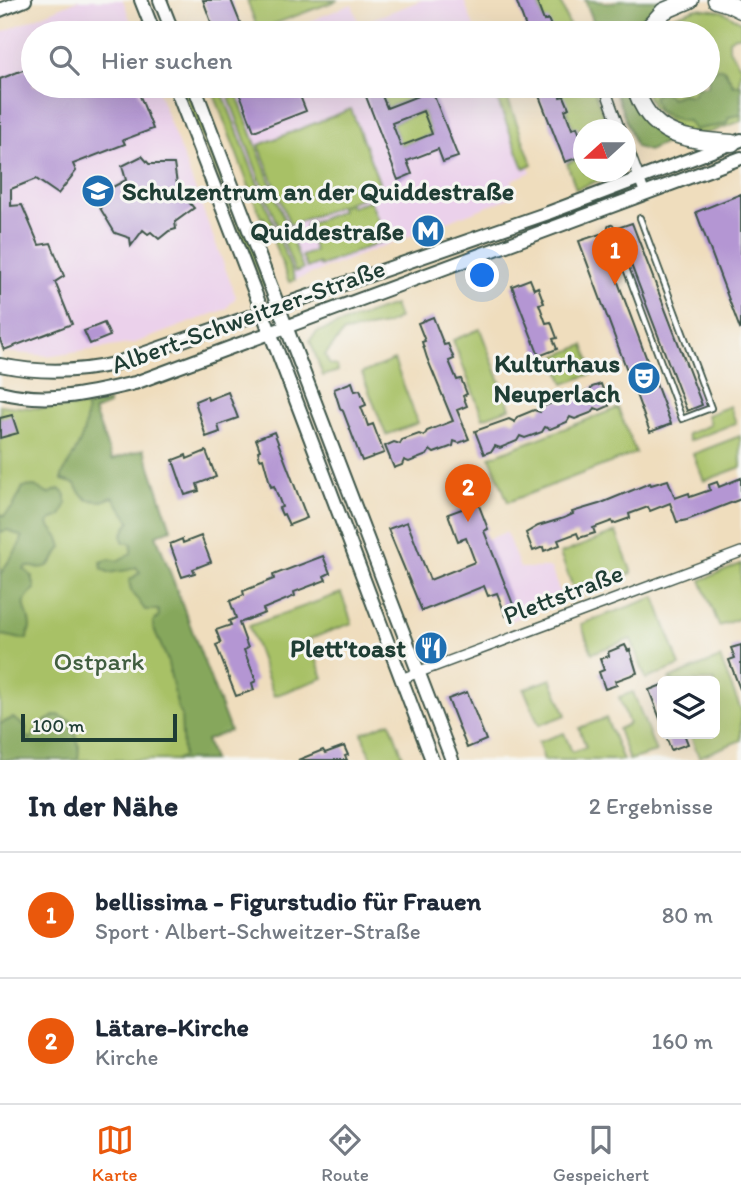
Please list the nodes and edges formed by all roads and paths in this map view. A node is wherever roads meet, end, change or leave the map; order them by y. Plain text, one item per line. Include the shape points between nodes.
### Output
1 (25, 0) edge
2 (141, 0) edge
3 (160, 0) edge
4 (690, 0) edge
5 (716, 0) edge
6 (0, 10) edge
7 (741, 10) edge
8 (149, 21) edge
9 (168, 21) edge
10 (655, 21) edge
11 (180, 98) edge
12 (199, 98) edge
13 (608, 98) edge
14 (640, 98) edge
15 (616, 119) edge
16 (737, 141) edge
17 (741, 158) edge
18 (636, 171) edge
19 (639, 179) junction
20 (645, 194) junction
21 (640, 218) dead end
22 (611, 228) dead end
23 (279, 308) junction
24 (263, 313) junction
25 (286, 328) junction
26 (271, 334) junction
27 (0, 365) edge
28 (0, 393) edge
29 (741, 552) edge
30 (418, 672) junction
31 (401, 679) junction
32 (432, 760) edge
33 (452, 760) edge

1 - 6 main road
2 - 8 main road
3 - 9 main road
4 - 10 highway via 664,11
5 - 7 highway
11 - 24 main road
12 - 23 main road
13 - 15 street
14 - 16 highway via 646,113 677,137
16 - 19 main road, Albert-Schweitzer-Straße
17 - 20 main road, Albert-Schweitzer-Straße
18 - 19 street
19 - 20 street
19 - 23 main road, Albert-Schweitzer-Straße
20 - 25 main road, Albert-Schweitzer-Straße
21 - 22 lane via 711,408 682,419
23 - 24 main road, Albert-Schweitzer-Straße
23 - 25 main road
24 - 26 main road
24 - 27 main road, Albert-Schweitzer-Straße via 91,369 46,372
25 - 26 main road, Albert-Schweitzer-Straße
25 - 30 main road
26 - 28 main road, Albert-Schweitzer-Straße via 105,391 43,399
26 - 31 main road
29 - 30 street, Plettstraße
30 - 31 street, Plettstraße
30 - 33 main road
31 - 32 main road

